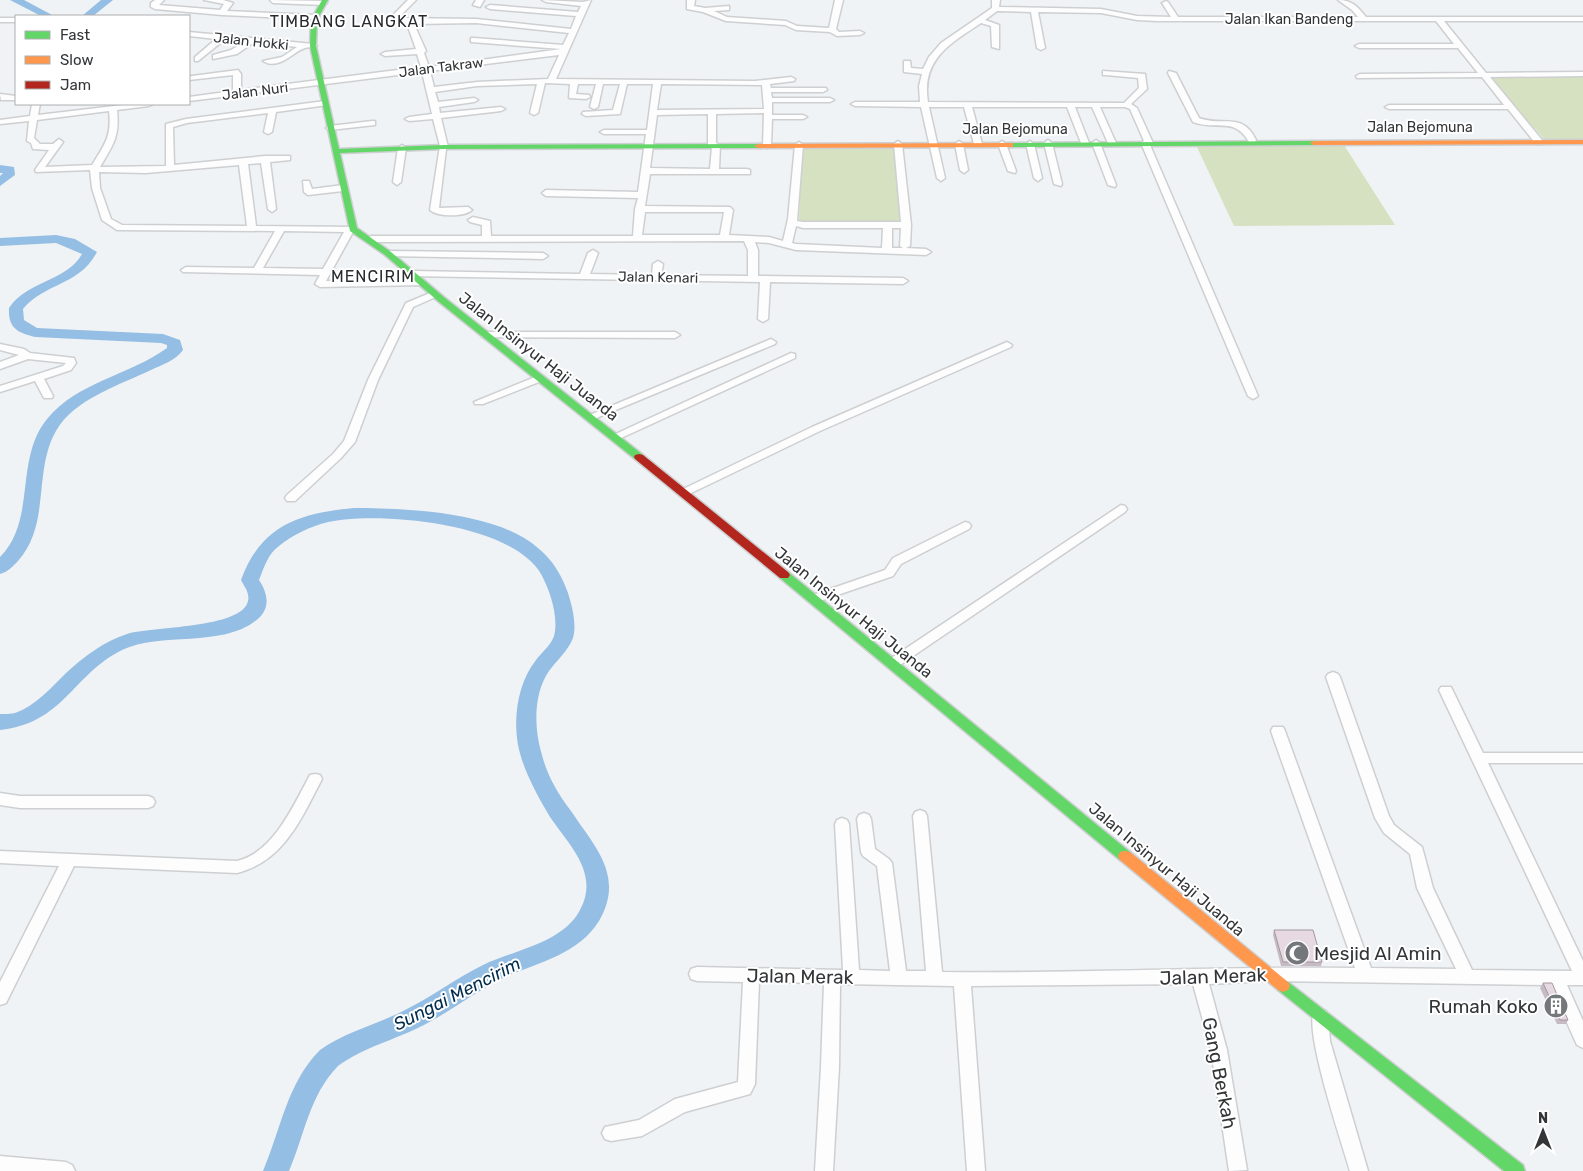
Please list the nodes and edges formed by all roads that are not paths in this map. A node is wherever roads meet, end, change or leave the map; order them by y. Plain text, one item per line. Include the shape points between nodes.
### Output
1 (160, 0) edge
2 (208, 0) edge
3 (412, 0) edge
4 (546, 0) edge
5 (691, 0) edge
6 (839, 0) edge
7 (996, 0) edge
8 (1037, 0) edge
9 (1066, 0) edge
10 (1342, 0) edge
11 (272, 1) dead end
12 (324, 2) edge
13 (586, 2) edge
14 (1166, 3) dead end
15 (490, 7) dead end
16 (726, 8) dead end
17 (995, 9) junction
18 (705, 10) junction
19 (1034, 10) junction
20 (1044, 10) junction
21 (1070, 10) junction
22 (222, 13) junction
23 (580, 14) junction
24 (316, 17) junction
25 (1438, 18) junction
26 (1176, 19) junction
27 (1364, 19) junction
28 (1583, 19) edge
29 (0, 20) edge
30 (15, 20) edge
31 (982, 20) junction
32 (410, 22) junction
33 (572, 30) junction
34 (832, 30) junction
35 (860, 33) dead end
36 (190, 34) edge
37 (221, 38) junction
38 (474, 40) dead end
39 (251, 41) junction
40 (308, 46) junction
41 (1359, 46) dead end
42 (1461, 46) junction
43 (996, 47) dead end
44 (1041, 48) dead end
45 (422, 50) junction
46 (563, 50) junction
47 (385, 54) dead end
48 (216, 56) dead end
49 (198, 58) dead end
50 (267, 61) dead end
51 (907, 63) dead end
52 (424, 70) junction
53 (926, 72) junction
54 (1106, 73) dead end
55 (1172, 73) dead end
56 (1583, 74) edge
57 (1486, 75) junction
58 (1360, 76) dead end
59 (192, 78) dead end
60 (790, 79) dead end
61 (542, 81) junction
62 (551, 81) junction
63 (321, 82) junction
64 (574, 82) junction
65 (600, 82) junction
66 (624, 82) junction
67 (656, 82) junction
68 (766, 86) junction
69 (430, 90) junction
70 (823, 90) dead end
71 (237, 93) junction
72 (586, 97) dead end
73 (15, 98) edge
74 (1, 99) edge
75 (190, 99) edge
76 (474, 100) dead end
77 (768, 100) junction
78 (830, 100) dead end
79 (325, 103) junction
80 (855, 104) dead end
81 (923, 104) junction
82 (36, 105) edge
83 (132, 105) edge
84 (434, 105) junction
85 (968, 105) junction
86 (1095, 105) junction
87 (1126, 105) junction
88 (116, 106) edge
89 (1071, 106) junction
90 (594, 107) dead end
91 (1389, 107) dead end
92 (1512, 107) junction
93 (273, 109) junction
94 (501, 109) dead end
95 (712, 112) junction
96 (534, 113) dead end
97 (586, 114) dead end
98 (653, 114) junction
99 (768, 114) junction
100 (437, 117) junction
101 (803, 117) dead end
102 (33, 118) junction
103 (409, 119) dead end
104 (0, 122) edge
105 (372, 123) dead end
106 (330, 128) junction
107 (268, 132) dead end
108 (604, 132) dead end
109 (650, 132) junction
110 (1252, 142) junction
111 (1539, 142) junction
112 (1583, 142) edge
113 (1048, 143) junction
114 (1091, 143) junction
115 (1112, 143) junction
116 (1147, 143) junction
117 (898, 144) junction
118 (934, 144) junction
119 (959, 144) junction
120 (978, 144) junction
121 (1002, 144) junction
122 (1030, 144) junction
123 (648, 145) junction
124 (714, 145) junction
125 (767, 145) junction
126 (799, 145) junction
127 (443, 147) junction
128 (402, 148) junction
129 (336, 151) junction
130 (287, 158) dead end
131 (265, 159) junction
132 (243, 162) junction
133 (170, 166) junction
134 (95, 168) junction
135 (964, 170) dead end
136 (645, 171) junction
137 (1012, 171) dead end
138 (714, 172) junction
139 (747, 172) dead end
140 (941, 178) dead end
141 (1038, 178) dead end
142 (397, 182) dead end
143 (306, 183) dead end
144 (1058, 184) dead end
145 (1112, 185) dead end
146 (343, 188) junction
147 (546, 194) dead end
148 (642, 195) junction
149 (272, 209) dead end
150 (639, 209) junction
151 (468, 210) dead end
152 (473, 220) dead end
153 (792, 222) junction
154 (888, 225) junction
155 (906, 226) junction
156 (252, 228) junction
157 (281, 228) junction
158 (352, 229) junction
159 (637, 237) junction
160 (370, 238) junction
161 (486, 238) junction
162 (724, 238) junction
163 (749, 238) junction
164 (787, 244) junction
165 (905, 246) dead end
166 (887, 250) junction
167 (926, 252) dead end
168 (593, 253) dead end
169 (390, 254) junction
170 (543, 256) dead end
171 (658, 264) dead end
172 (186, 270) dead end
173 (256, 272) junction
174 (328, 272) junction
175 (412, 274) junction
176 (584, 276) junction
177 (656, 277) junction
178 (753, 278) junction
179 (765, 279) junction
180 (903, 281) dead end
181 (422, 283) junction
182 (435, 294) junction
183 (763, 319) dead end
184 (486, 335) junction
185 (675, 335) dead end
186 (771, 342) dead end
187 (1007, 345) dead end
188 (0, 347) edge
189 (27, 356) junction
190 (791, 356) dead end
191 (0, 366) edge
192 (38, 377) junction
193 (540, 378) junction
194 (0, 389) edge
195 (48, 396) dead end
196 (1253, 396) dead end
197 (479, 402) dead end
198 (590, 417) junction
199 (614, 437) junction
200 (683, 492) junction
201 (291, 498) dead end
202 (1121, 509) dead end
203 (965, 526) dead end
204 (814, 599) junction
205 (892, 664) junction
206 (1333, 677) dead end
207 (1446, 690) dead end
208 (1278, 731) dead end
209 (1480, 758) junction
210 (1583, 758) edge
211 (315, 779) dead end
212 (0, 799) edge
213 (148, 802) dead end
214 (920, 816) dead end
215 (864, 819) dead end
216 (842, 824) dead end
217 (0, 857) edge
218 (70, 859) junction
219 (697, 974) dead end
220 (1268, 974) junction
221 (751, 975) junction
222 (1365, 975) junction
223 (1467, 975) junction
224 (832, 976) junction
225 (851, 977) junction
226 (1555, 977) junction
227 (899, 978) junction
228 (1199, 978) junction
229 (1583, 978) edge
230 (935, 979) junction
231 (962, 979) junction
232 (0, 998) edge
233 (1320, 1016) junction
234 (1583, 1040) edge
235 (611, 1133) dead end
236 (1494, 1152) junction
237 (0, 1165) edge
238 (1238, 1170) edge
239 (66, 1171) edge
240 (824, 1171) edge
241 (976, 1171) edge
242 (1359, 1171) edge
243 (1494, 1171) edge
244 (1517, 1171) edge

1 - 22 street via 155,7
2 - 22 street via 229,3
3 - 32 street via 396,18
4 - 13 street
5 - 18 street via 690,7
6 - 34 street
7 - 17 street
8 - 20 street
9 - 21 street
10 - 27 street
11 - 12 street
12 - 24 street
13 - 23 street
14 - 26 street
15 - 23 street
16 - 18 street
17 - 19 street, Jalan Ikan Bandeng
17 - 31 street
18 - 34 street via 726,19
19 - 20 street, Jalan Ikan Bandeng
19 - 44 street
20 - 21 street, Jalan Ikan Bandeng
21 - 26 street, Jalan Ikan Bandeng via 1101,11 1142,19
22 - 24 street
23 - 33 street
24 - 40 street
25 - 27 street, Jalan Ikan Bandeng
25 - 28 street, Jalan Ikan Bandeng
25 - 42 street
26 - 27 street, Jalan Ikan Bandeng
29 - 30 street
31 - 43 street via 995,25
31 - 53 street via 943,46
32 - 33 street via 466,21
32 - 45 street
33 - 46 street
34 - 35 street via 837,34
36 - 37 street, Jalan Hokki
37 - 39 street, Jalan Hokki
37 - 49 street
38 - 46 street
39 - 40 street, Jalan Hokki
39 - 48 street via 234,52
40 - 50 street via 284,60
40 - 63 street
41 - 42 street
42 - 57 street
45 - 47 street
45 - 52 street
46 - 52 street, Jalan Takraw
46 - 62 street
51 - 53 street via 908,71
52 - 63 street, Jalan Takraw
52 - 69 street
53 - 81 street
54 - 87 street via 1142,76 1143,89
55 - 110 street via 1196,120 1242,125 1249,130
56 - 57 street
57 - 58 street
57 - 92 street
59 - 71 street via 235,72
60 - 68 street
61 - 62 street
61 - 69 street
61 - 96 street
62 - 64 street
63 - 71 street, Jalan Nuri
63 - 79 street
64 - 65 street
64 - 72 street via 572,96
65 - 66 street
65 - 90 street
66 - 67 street
66 - 97 street via 616,112
67 - 68 street
67 - 98 street
68 - 70 street
68 - 77 street
69 - 84 street
71 - 75 street, Jalan Nuri
73 - 74 street
76 - 84 street
77 - 78 street
77 - 99 street
79 - 93 street
79 - 106 street
80 - 81 street
81 - 85 street
81 - 118 street
82 - 102 street
83 - 88 street
84 - 100 street
85 - 89 street
85 - 120 street
86 - 87 street
86 - 89 street
86 - 115 street
87 - 116 street via 1133,108
88 - 102 street
88 - 134 street via 113,138
89 - 114 street
91 - 92 street
92 - 111 street
93 - 107 street
93 - 133 street via 186,117 169,126
94 - 100 street
95 - 98 street
95 - 99 street
95 - 124 street
98 - 109 street
99 - 101 street
99 - 125 street
100 - 103 street
100 - 127 street
102 - 104 street
102 - 134 street via 30,140 36,147 57,144 39,170
105 - 106 street
106 - 129 street
108 - 109 street
109 - 123 street
110 - 111 street, Jalan Bejomuna
110 - 116 street, Jalan Bejomuna
111 - 112 street, Jalan Bejomuna
113 - 114 street, Jalan Bejomuna
113 - 122 street, Jalan Bejomuna
113 - 144 street
114 - 115 street, Jalan Bejomuna
114 - 145 street
115 - 116 street, Jalan Bejomuna
116 - 196 street
117 - 118 street, Jalan Bejomuna
117 - 126 street, Jalan Bejomuna
117 - 155 street
118 - 119 street, Jalan Bejomuna
118 - 140 street
119 - 120 street, Jalan Bejomuna
119 - 135 street
120 - 121 street, Jalan Bejomuna
121 - 122 street, Jalan Bejomuna
121 - 137 street
122 - 141 street
123 - 124 street, Jalan Bejomuna
123 - 127 street, Jalan Bejomuna
123 - 136 street
124 - 125 street, Jalan Bejomuna
124 - 138 street
125 - 126 street, Jalan Bejomuna
126 - 153 street
127 - 128 street, Jalan Bejomuna
127 - 151 street via 434,210
128 - 129 street, Jalan Bejomuna
128 - 142 street
129 - 146 street
130 - 131 street
131 - 132 street
131 - 149 street
132 - 133 street
132 - 156 street
133 - 134 street via 146,170
134 - 156 street via 96,188 107,220 120,228
136 - 138 street
136 - 148 street
138 - 139 street
143 - 146 street via 308,192
146 - 158 street
147 - 148 street
148 - 150 street
150 - 159 street
150 - 162 street via 727,208
152 - 161 street via 487,223
153 - 154 street via 803,225
153 - 164 street
154 - 155 street
154 - 166 street
155 - 165 street
156 - 157 street
157 - 158 street
157 - 173 street
158 - 160 street, Jalan Insinyur Haji Juanda
158 - 174 street
159 - 161 street
159 - 162 street
160 - 161 street
160 - 169 street, Jalan Insinyur Haji Juanda
162 - 163 street
163 - 164 street
163 - 178 street via 753,250
164 - 166 street
166 - 167 street
168 - 176 street
169 - 170 street
169 - 175 street, Jalan Insinyur Haji Juanda
171 - 177 street
172 - 173 street
173 - 174 street
174 - 181 street via 320,284
175 - 176 street, Jalan Kenari
175 - 181 street, Jalan Insinyur Haji Juanda
176 - 177 street, Jalan Kenari
177 - 178 street, Jalan Kenari
178 - 179 street, Jalan Kenari
179 - 180 street, Jalan Kenari
179 - 183 street
181 - 182 street, Jalan Insinyur Haji Juanda
182 - 184 street, Jalan Insinyur Haji Juanda
182 - 201 street via 408,304 348,442 338,456
184 - 185 street
184 - 193 street, Jalan Insinyur Haji Juanda
186 - 198 street
187 - 200 street
188 - 189 street via 20,350
189 - 191 street
189 - 192 street via 71,362 67,368
190 - 199 street
192 - 194 street
192 - 195 street
193 - 197 street
193 - 198 street, Jalan Insinyur Haji Juanda
198 - 199 street, Jalan Insinyur Haji Juanda
199 - 200 street, Jalan Insinyur Haji Juanda
200 - 204 street, Jalan Insinyur Haji Juanda
202 - 205 street
203 - 204 street via 897,561 889,573
204 - 205 street, Jalan Insinyur Haji Juanda
205 - 220 street, Jalan Insinyur Haji Juanda
206 - 223 street via 1382,818 1389,829 1417,851 1425,888
207 - 209 street
208 - 222 street
209 - 210 street
209 - 229 street
211 - 218 street via 289,825 264,856 250,865
212 - 213 street via 20,802
214 - 230 street
215 - 227 street via 868,852 884,863
216 - 225 street
217 - 218 street
218 - 232 street
219 - 221 street, Jalan Merak
220 - 222 street, Jalan Merak
220 - 228 street, Jalan Merak
220 - 233 street, Jalan Insinyur Haji Juanda
221 - 224 street, Jalan Merak
221 - 235 street via 744,1088 681,1105 642,1128
222 - 223 street, Jalan Merak
223 - 226 street, Jalan Merak
224 - 225 street, Jalan Merak
224 - 240 street
225 - 227 street, Jalan Merak
226 - 229 street, Jalan Merak
226 - 234 street
227 - 230 street, Jalan Merak
228 - 231 street, Jalan Merak
228 - 238 street, Gang Berkah via 1219,1050
230 - 231 street, Jalan Merak
231 - 241 street
233 - 236 street, Jalan Insinyur Haji Juanda
233 - 242 street via 1322,1041
236 - 243 street
236 - 244 street, Jalan Insinyur Haji Juanda
237 - 239 street

